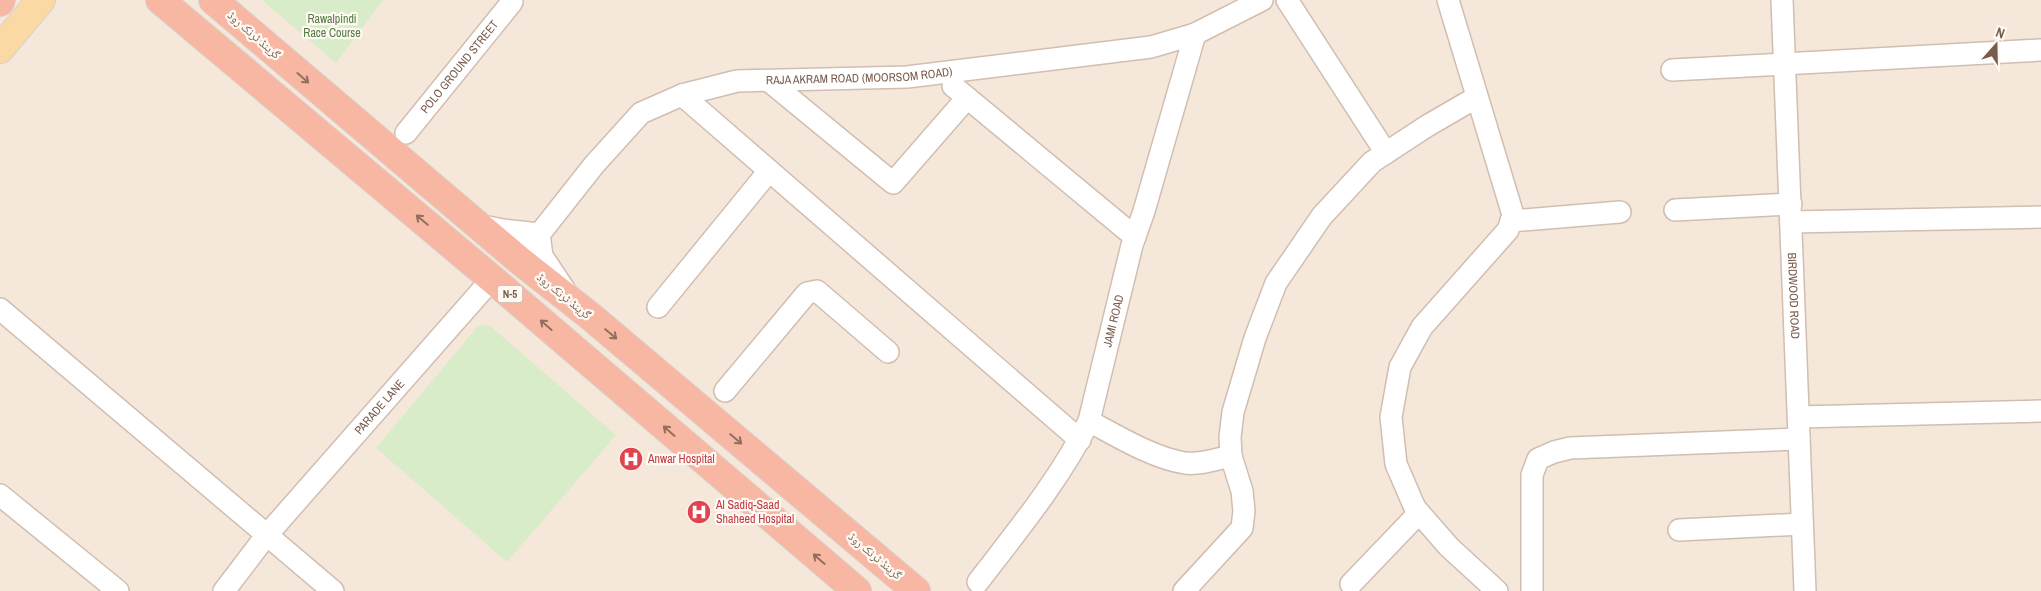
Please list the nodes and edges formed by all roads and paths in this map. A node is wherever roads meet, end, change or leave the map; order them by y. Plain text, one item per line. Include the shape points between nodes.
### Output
1 (18, 0) edge
2 (41, 0) edge
3 (213, 0) edge
4 (1262, 0) edge
5 (1286, 0) edge
6 (1448, 0) edge
7 (1782, 0) edge
8 (160, 2) edge
9 (512, 2) dead end
10 (0, 22) edge
11 (1195, 34) junction
12 (0, 49) edge
13 (2041, 50) edge
14 (1785, 65) junction
15 (1672, 70) dead end
16 (768, 81) junction
17 (682, 95) junction
18 (1477, 97) junction
19 (406, 133) dead end
20 (1386, 154) junction
21 (769, 171) junction
22 (1675, 210) dead end
23 (1620, 212) dead end
24 (1791, 213) junction
25 (2041, 217) edge
26 (1511, 221) junction
27 (477, 225) junction
28 (539, 234) junction
29 (1135, 237) junction
30 (519, 260) junction
31 (492, 279) junction
32 (572, 302) junction
33 (658, 307) dead end
34 (0, 309) edge
35 (888, 352) dead end
36 (725, 391) dead end
37 (2041, 411) edge
38 (1799, 417) junction
39 (1089, 421) junction
40 (1799, 439) junction
41 (1080, 440) junction
42 (1231, 456) junction
43 (0, 495) edge
44 (1419, 513) junction
45 (1802, 524) junction
46 (1679, 530) dead end
47 (266, 536) junction
48 (978, 582) dead end
49 (1351, 584) dead end
50 (118, 591) edge
51 (224, 591) edge
52 (333, 591) edge
53 (856, 591) edge
54 (916, 591) edge
55 (1184, 591) edge
56 (1497, 591) edge
57 (1532, 591) edge
58 (1805, 591) edge

1 - 10 main road
2 - 12 main road
3 -> 27 highway, گرینڈ ٹرنک روڈ / N-5
4 - 11 street, RAJA AKRAM ROAD (MOORSOM ROAD)
5 - 20 street
6 - 18 street
7 - 14 street, BIRDWOOD ROAD
31 -> 8 highway, N-5
9 - 19 street, POLO GROUND STREET
11 - 16 street, RAJA AKRAM ROAD (MOORSOM ROAD) via 1151,47 907,77
11 - 29 street, JAMI ROAD
13 - 14 street
14 - 15 street
14 - 24 street, BIRDWOOD ROAD
16 - 17 street, RAJA AKRAM ROAD (MOORSOM ROAD) via 737,81
16 - 29 street via 893,183 960,92
17 - 21 street
17 - 28 street, RAJA AKRAM ROAD (MOORSOM ROAD) via 642,113 594,165
18 - 20 street
18 - 26 street via 1513,215
20 - 42 street via 1372,162 1322,216 1276,283 1255,338 1233,412
21 - 33 street
21 - 41 street
22 - 24 street
23 - 26 street
24 - 25 street
24 - 38 street, BIRDWOOD ROAD
26 - 44 street via 1508,230 1422,327 1400,367 1390,417 1396,464
27 - 28 street
27 - 30 highway, گرینڈ ٹرنک روڈ / N-5
28 - 30 street, RAJA AKRAM ROAD (MOORSOM ROAD)
28 - 32 street via 542,256
29 - 39 street, JAMI ROAD
30 - 32 highway, گرینڈ ٹرنک روڈ / N-5
31 - 47 street, PARADE LANE
53 -> 31 highway, N-5
32 -> 54 highway, گرینڈ ٹرنک روڈ / N-5
34 - 47 street
35 - 36 street via 817,291 807,292
37 - 38 street
38 - 40 street, BIRDWOOD ROAD
39 - 41 street, JAMI ROAD
39 - 42 street via 1132,444 1186,463
40 - 45 street, BIRDWOOD ROAD
40 - 57 street via 1570,448 1538,459 1532,475
41 - 48 street, JAMI ROAD via 1052,484
42 - 55 street via 1242,491 1242,528
43 - 50 street
44 - 49 street
44 - 56 street via 1449,547
45 - 46 street
45 - 58 street, BIRDWOOD ROAD
47 - 51 street, PARADE LANE
47 - 52 street

